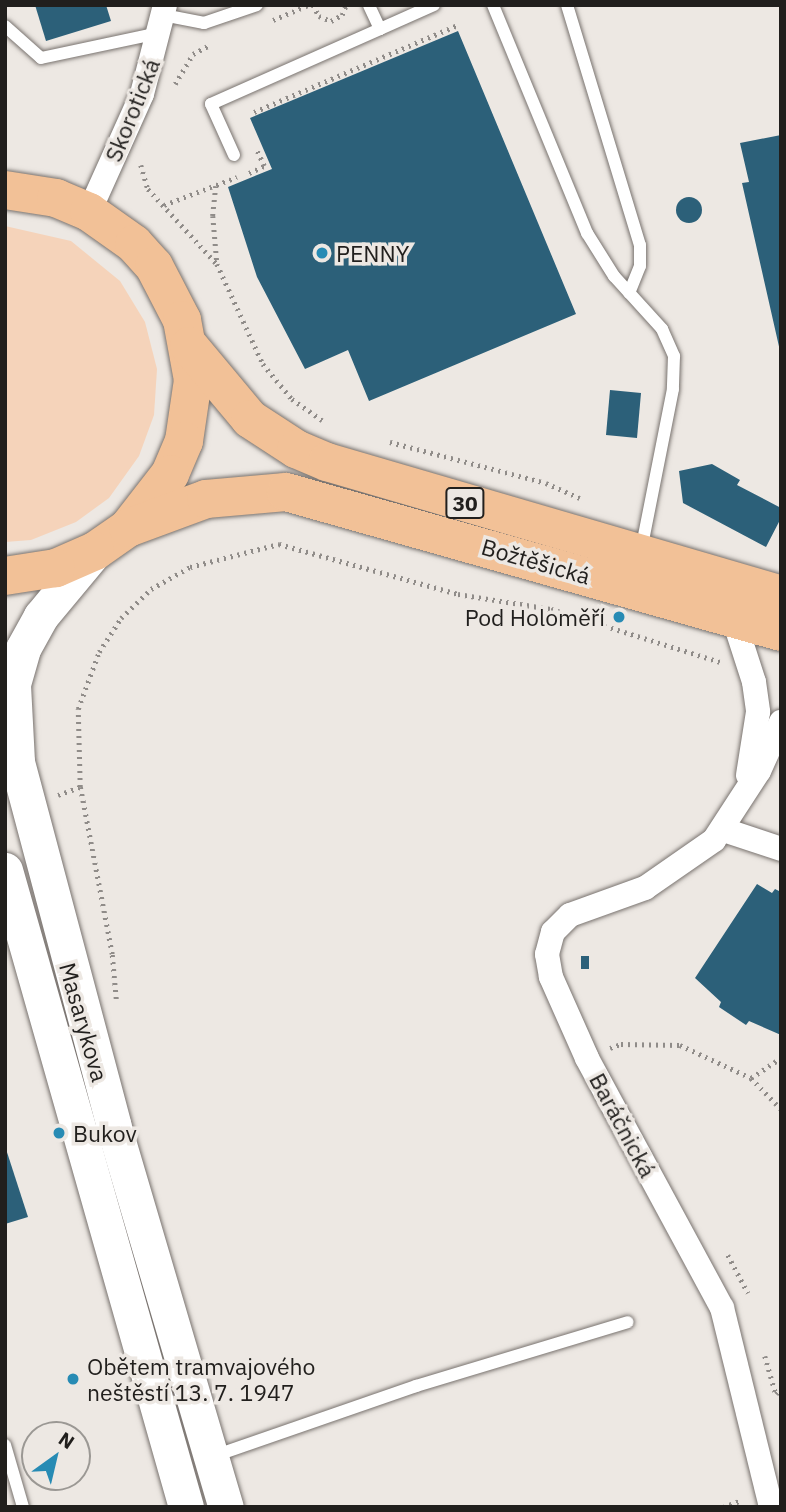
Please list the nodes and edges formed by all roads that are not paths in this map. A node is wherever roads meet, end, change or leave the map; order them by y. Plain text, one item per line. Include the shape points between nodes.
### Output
1 (257, 5) edge
2 (369, 5) edge
3 (434, 5) edge
4 (493, 5) edge
5 (567, 5) edge
6 (162, 18) edge
7 (5, 26) edge
8 (380, 29) junction
9 (234, 155) dead end
10 (5, 190) edge
11 (89, 212) junction
12 (629, 293) junction
13 (189, 346) junction
14 (128, 528) junction
15 (95, 551) junction
16 (640, 554) junction
17 (5, 576) edge
18 (781, 595) edge
19 (734, 620) junction
20 (781, 632) edge
21 (781, 722) edge
22 (747, 786) junction
23 (724, 830) junction
24 (781, 849) edge
25 (5, 870) edge
26 (5, 934) edge
27 (39, 989) junction
28 (628, 1322) dead end
29 (5, 1445) edge
30 (210, 1458) junction
31 (23, 1507) edge
32 (186, 1507) edge
33 (226, 1507) edge
34 (771, 1507) edge

1 - 6 lane via 204,23
2 - 8 lane
3 - 8 lane
4 - 12 lane via 587,233
5 - 12 lane via 640,245 638,277
6 - 7 lane via 41,58
6 - 11 street, Skorotická via 142,94
8 - 9 lane via 211,104
10 - 11 main road, 30 via 56,198
11 - 13 main road, 30 via 114,228 154,266 171,295
12 - 16 lane via 669,340 675,370
13 - 14 main road, 30 via 192,390 184,441 153,500
13 - 16 main road, Božtěšická / 30 via 250,419 296,449
14 - 15 main road, 30
14 - 19 main road, Božtěšická / 30 via 206,499 286,492
15 - 17 main road, 30 via 56,568
15 - 30 street, Masarykova via 41,616 23,649 13,685 11,722 26,806 64,949
16 - 18 main road, Božtěšická / 30
19 - 20 main road, Božtěšická / 30
19 - 22 street, Baráčnická via 758,712
21 - 22 street, Baráčnická via 766,758
22 - 23 street, Baráčnická
23 - 24 street
23 - 34 street, Baráčnická via 665,877 570,915 553,932 547,954 551,977 587,1058 722,1308
25 - 27 street, Masarykova
26 - 27 street, Masarykova
27 - 32 street, Masarykova
28 - 30 lane via 416,1386
29 - 31 lane
30 - 33 street, Masarykova

